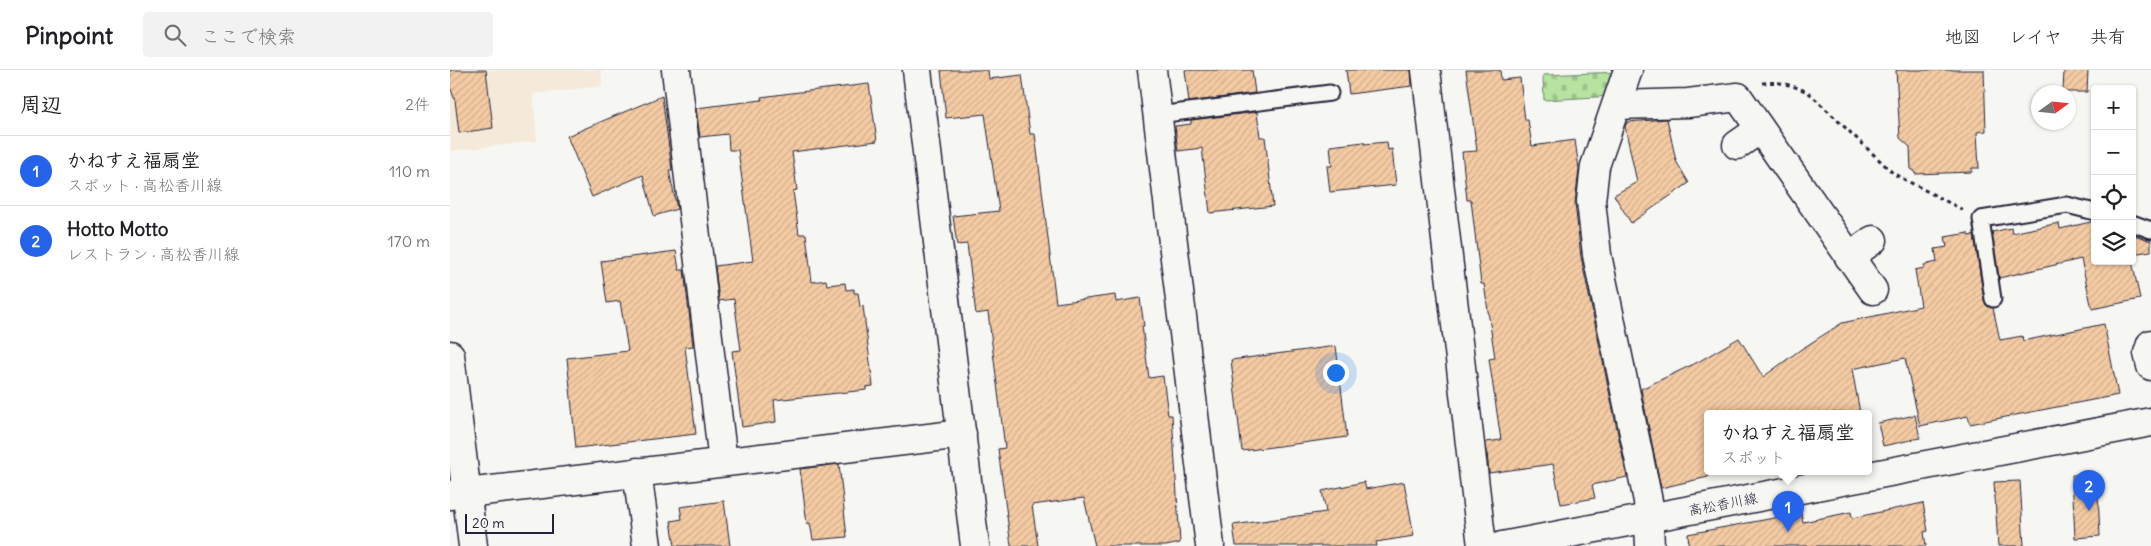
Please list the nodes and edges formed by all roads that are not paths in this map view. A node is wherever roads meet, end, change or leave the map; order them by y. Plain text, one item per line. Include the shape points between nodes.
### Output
1 (676, 70) edge
2 (917, 70) edge
3 (1152, 70) edge
4 (1426, 70) edge
5 (1628, 70) edge
6 (1330, 93) dead end
7 (1618, 105) junction
8 (1158, 115) junction
9 (1760, 128) junction
10 (1737, 145) dead end
11 (2091, 211) edge
12 (2136, 224) edge
13 (2151, 230) edge
14 (1873, 240) dead end
15 (1850, 257) junction
16 (1873, 290) dead end
17 (1993, 300) dead end
18 (2151, 344) edge
19 (450, 355) edge
20 (2151, 366) edge
21 (2151, 422) edge
22 (962, 434) junction
23 (722, 462) junction
24 (638, 472) junction
25 (458, 494) edge
26 (1648, 518) junction
27 (473, 546) edge
28 (647, 546) edge
29 (975, 546) edge
30 (1210, 546) edge
31 (1482, 546) edge
32 (1502, 546) edge
33 (1650, 546) edge

1 - 23 street
2 - 22 street
3 - 8 street
4 - 31 street
5 - 7 street
6 - 8 lane
7 - 9 street via 1688,103 1738,97
7 - 26 street via 1595,166 1591,201 1597,254 1646,490
8 - 30 street
9 - 10 street
9 - 15 street
11 - 17 lane via 2067,205 1981,219
12 - 13 lane
14 - 15 street
15 - 16 street
18 - 20 street via 2148,353
19 - 25 street
21 - 26 street, 高松香川線
22 - 23 street
22 - 29 street
23 - 24 street
24 - 25 street
24 - 28 street
25 - 27 street
26 - 32 street, 高松香川線
26 - 33 street

